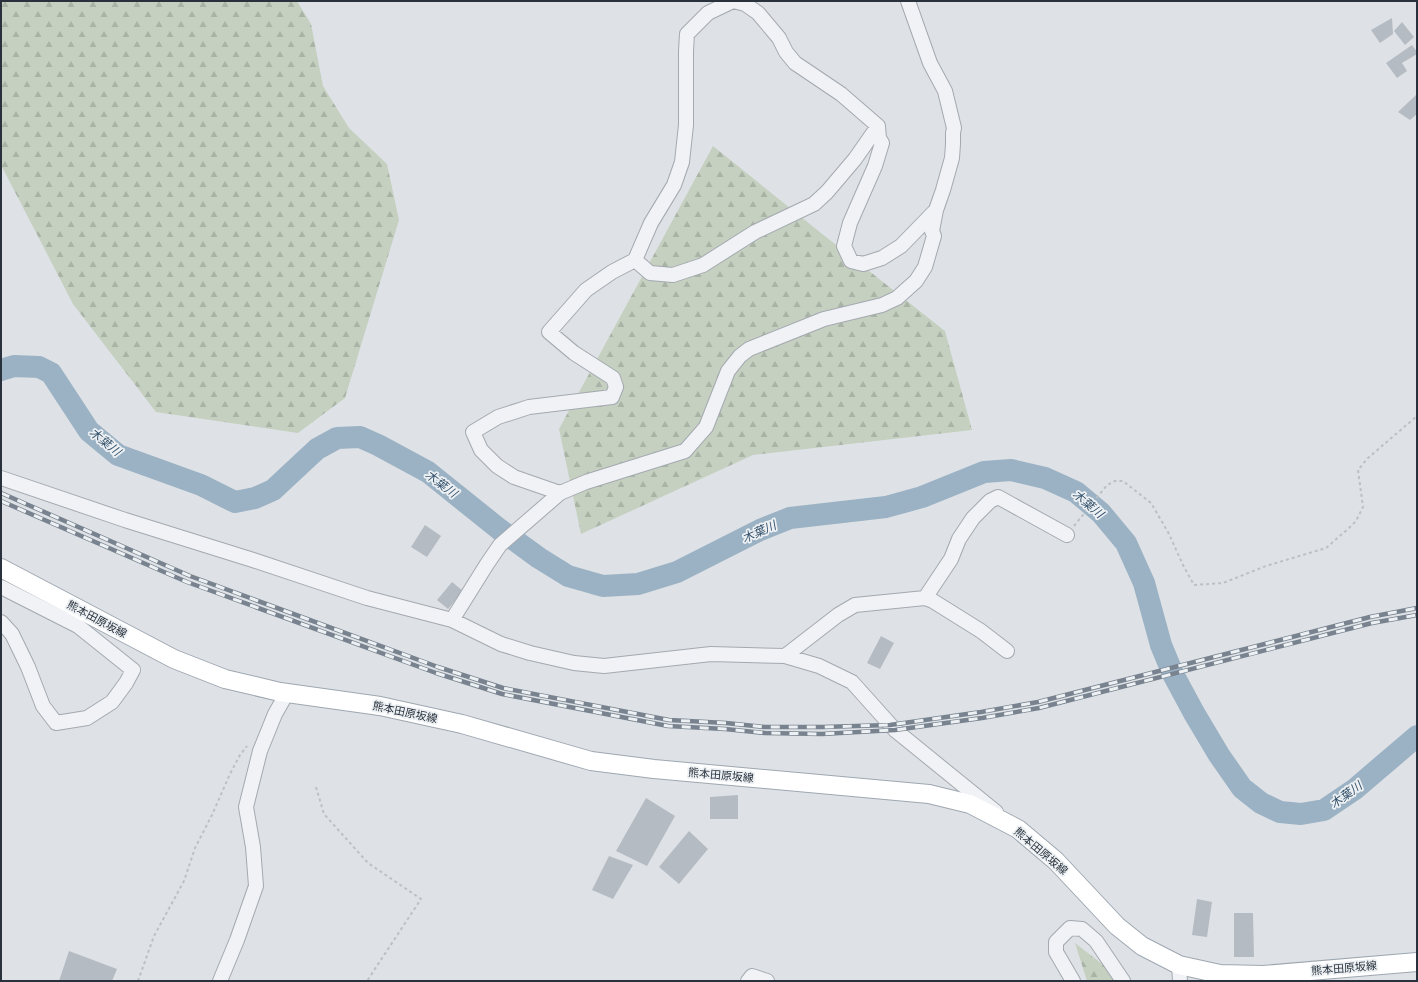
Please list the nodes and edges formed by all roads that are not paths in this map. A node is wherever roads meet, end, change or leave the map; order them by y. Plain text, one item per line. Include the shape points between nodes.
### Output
1 (908, 1) edge
2 (878, 126) junction
3 (936, 210) junction
4 (634, 260) junction
5 (1, 478) edge
6 (560, 493) junction
7 (1067, 535) road end
8 (1, 568) edge
9 (1, 587) edge
10 (925, 598) junction
11 (452, 620) junction
12 (1, 622) edge
13 (1007, 651) dead end
14 (785, 656) junction
15 (287, 693) junction
16 (1018, 829) junction
17 (1417, 962) edge
18 (1180, 973) edge
19 (220, 981) edge
20 (748, 981) edge
21 (767, 981) edge
22 (1073, 981) edge
23 (1123, 981) edge

1 - 3 street via 930,64 945,91 954,128 952,158
2 - 3 street via 882,143 876,166 850,223 844,246 851,261 863,264 882,258 901,246
2 - 4 street via 855,159 814,204 755,232 703,265 674,275 650,273
2 - 4 street via 841,94 795,63 779,38 758,13 745,4 732,1 708,13 687,34 686,126 682,162 674,185 651,223
3 - 6 street via 932,231 934,236 925,267 916,281 898,298 824,319 749,348 728,371 706,427 685,452 586,482
4 - 6 street via 586,290 549,332 574,354 613,378 616,387 612,397 529,408 498,417 473,432 481,450 497,466 514,477
5 - 11 street via 367,598
6 - 11 street via 500,545
7 - 10 street via 998,497 990,501 973,518 951,559
8 - 15 main road, 熊本田原坂線 via 174,659 226,679
9 - 12 street via 78,626 133,670 112,702 87,718 56,723 43,706 12,634
10 - 13 street via 981,631
10 - 14 street via 855,605
11 - 14 street via 501,644 574,663 604,666 711,654
14 - 16 street via 819,666 852,682 895,730
15 - 16 main road, 熊本田原坂線 via 380,706 462,724 592,761 654,770 929,794 970,804
15 - 19 street via 275,714 260,751 246,807 256,886
16 - 18 main road, 熊本田原坂線 via 1056,861 1117,926
17 - 18 main road, 熊本田原坂線 via 1263,975
20 - 21 street via 752,976
22 - 23 street via 1056,952 1056,942 1070,928 1082,929 1096,941

